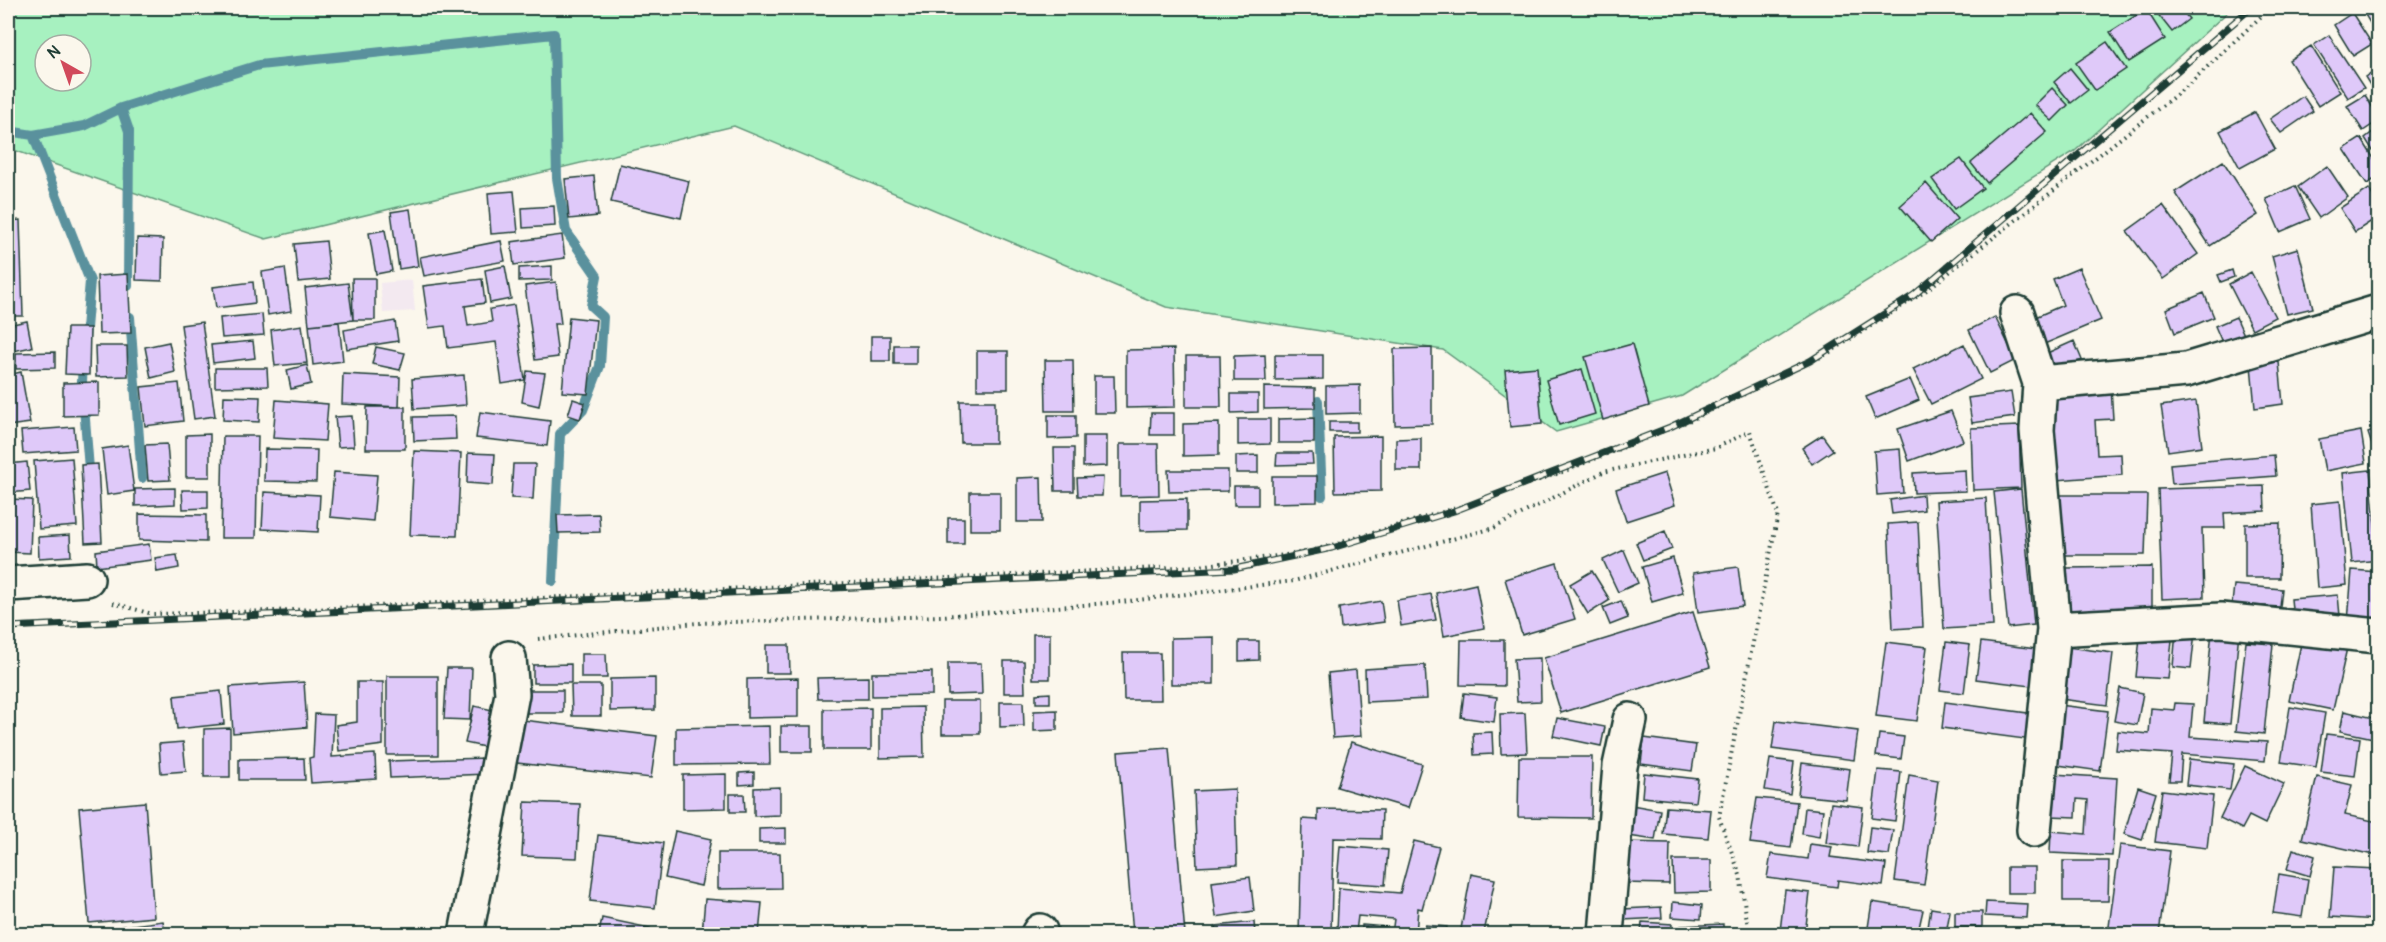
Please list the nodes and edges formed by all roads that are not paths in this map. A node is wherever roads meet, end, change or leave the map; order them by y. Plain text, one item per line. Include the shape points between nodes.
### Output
1 (2379, 312) edge
2 (2017, 313) dead end
3 (2040, 383) junction
4 (87, 579) road end
5 (8, 584) edge
6 (2054, 629) junction
7 (2379, 636) edge
8 (521, 649) road end
9 (1630, 720) dead end
10 (2034, 830) dead end
11 (466, 934) edge
12 (1606, 934) edge

1 - 3 street via 2186,370
2 - 3 street
3 - 6 street via 2037,430
4 - 5 street
6 - 7 street via 2221,620
6 - 10 street
8 - 11 street
9 - 12 street via 1620,766

